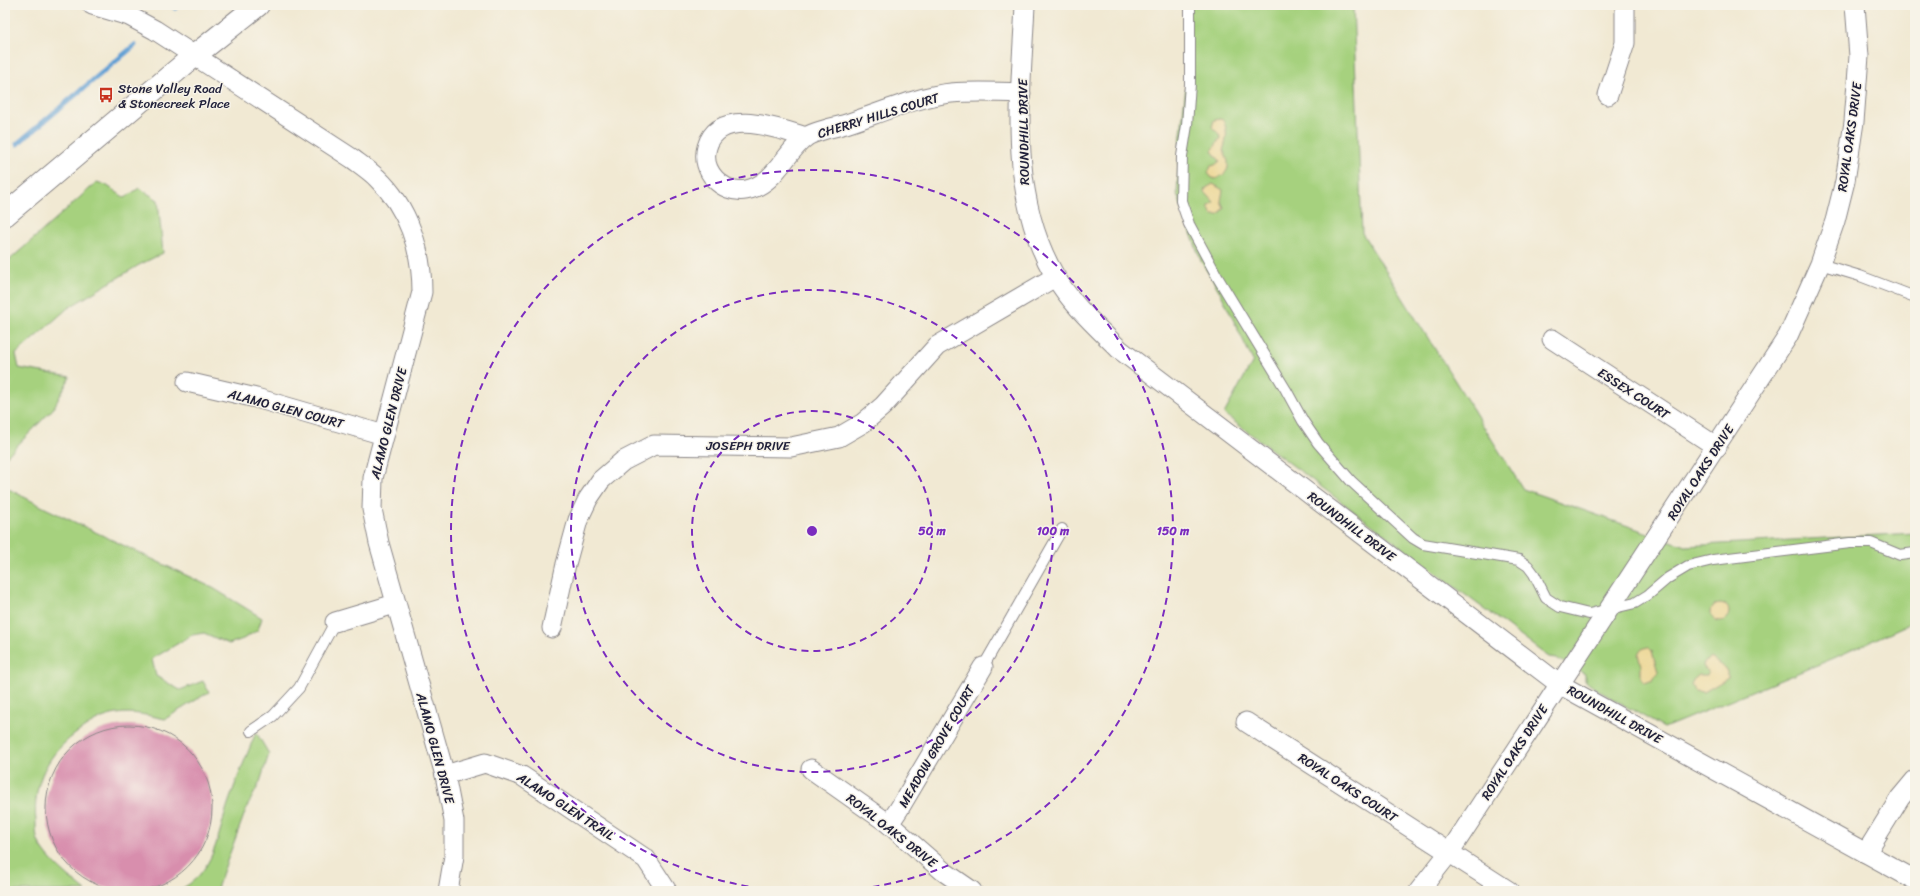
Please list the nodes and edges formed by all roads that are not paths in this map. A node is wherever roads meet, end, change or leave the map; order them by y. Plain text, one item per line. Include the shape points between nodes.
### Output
1 (92, 5) edge
2 (258, 5) edge
3 (1025, 5) edge
4 (1190, 5) edge
5 (1625, 5) edge
6 (1855, 5) edge
7 (194, 56) junction
8 (1021, 93) junction
9 (1608, 95) dead end
10 (806, 137) junction
11 (5, 215) edge
12 (1820, 264) junction
13 (1055, 277) junction
14 (1915, 297) edge
15 (1552, 339) dead end
16 (187, 382) dead end
17 (384, 435) junction
18 (1717, 446) junction
19 (1062, 529) dead end
20 (1915, 553) edge
21 (395, 604) junction
22 (1609, 609) junction
23 (335, 622) joint
24 (552, 628) dead end
25 (983, 667) joint
26 (1559, 684) junction
27 (1246, 722) dead end
28 (251, 732) dead end
29 (811, 769) dead end
30 (445, 775) junction
31 (1915, 780) edge
32 (889, 824) junction
33 (1449, 853) junction
34 (1866, 853) junction
35 (1915, 880) edge
36 (448, 891) edge
37 (666, 891) edge
38 (972, 891) edge
39 (1419, 891) edge
40 (1509, 891) edge

1 - 7 street, ALAMO GLEN DRIVE via 129,16 156,30
2 - 7 street
3 - 8 street, ROUNDHILL DRIVE
4 - 22 lane via 1190,84 1182,156 1181,201 1189,224 1218,278 1303,421 1337,466 1413,538 1423,544 1519,560 1534,574 1546,598 1560,607 1590,614
5 - 9 street via 1625,42
6 - 12 street, ROYAL OAKS DRIVE via 1859,56 1851,144 1846,181
7 - 11 street
7 - 17 street, ALAMO GLEN DRIVE via 353,159 377,178 396,201 410,227 419,254 422,292
8 - 10 street, CHERRY HILLS COURT via 950,93 919,100
8 - 13 street, ROUNDHILL DRIVE via 1021,169 1026,204 1041,248
10 - 10 street, CHERRY HILLS COURT via 768,180 754,189 737,190 724,187 714,179 706,164 706,148 710,138 715,132 732,124 742,122 762,125
12 - 14 lane
12 - 18 street, ROYAL OAKS DRIVE via 1788,336
13 - 24 street, JOSEPH DRIVE via 937,346 883,406 863,423 839,437 791,447 654,445 623,461 601,480 578,520
13 - 26 street, ROUNDHILL DRIVE via 1085,315 1119,349
15 - 18 street, ESSEX COURT
16 - 17 street, ALAMO GLEN COURT via 256,398
17 - 21 street, ALAMO GLEN DRIVE via 373,478 372,509
18 - 22 street, ROYAL OAKS DRIVE
19 - 25 lane
20 - 22 lane via 1900,555 1871,543 1850,543 1713,560 1688,566 1636,603
21 - 23 street
21 - 30 street, ALAMO GLEN DRIVE
22 - 26 street, ROYAL OAKS DRIVE
23 - 28 lane via 294,694 273,716
25 - 32 street, MEADOW GROVE COURT
26 - 33 street, ROYAL OAKS DRIVE
26 - 34 street, ROUNDHILL DRIVE
27 - 33 street, ROYAL OAKS COURT
29 - 32 street, ROYAL OAKS DRIVE
30 - 36 street, ALAMO GLEN DRIVE via 454,821 454,856
30 - 37 street, ALAMO GLEN TRAIL via 485,763 522,776 646,859
31 - 34 street via 1900,798
32 - 38 street, ROYAL OAKS DRIVE via 943,871
33 - 39 street, ROYAL OAKS DRIVE
33 - 40 street, ROYAL OAKS COURT
34 - 35 street, ROUNDHILL DRIVE

